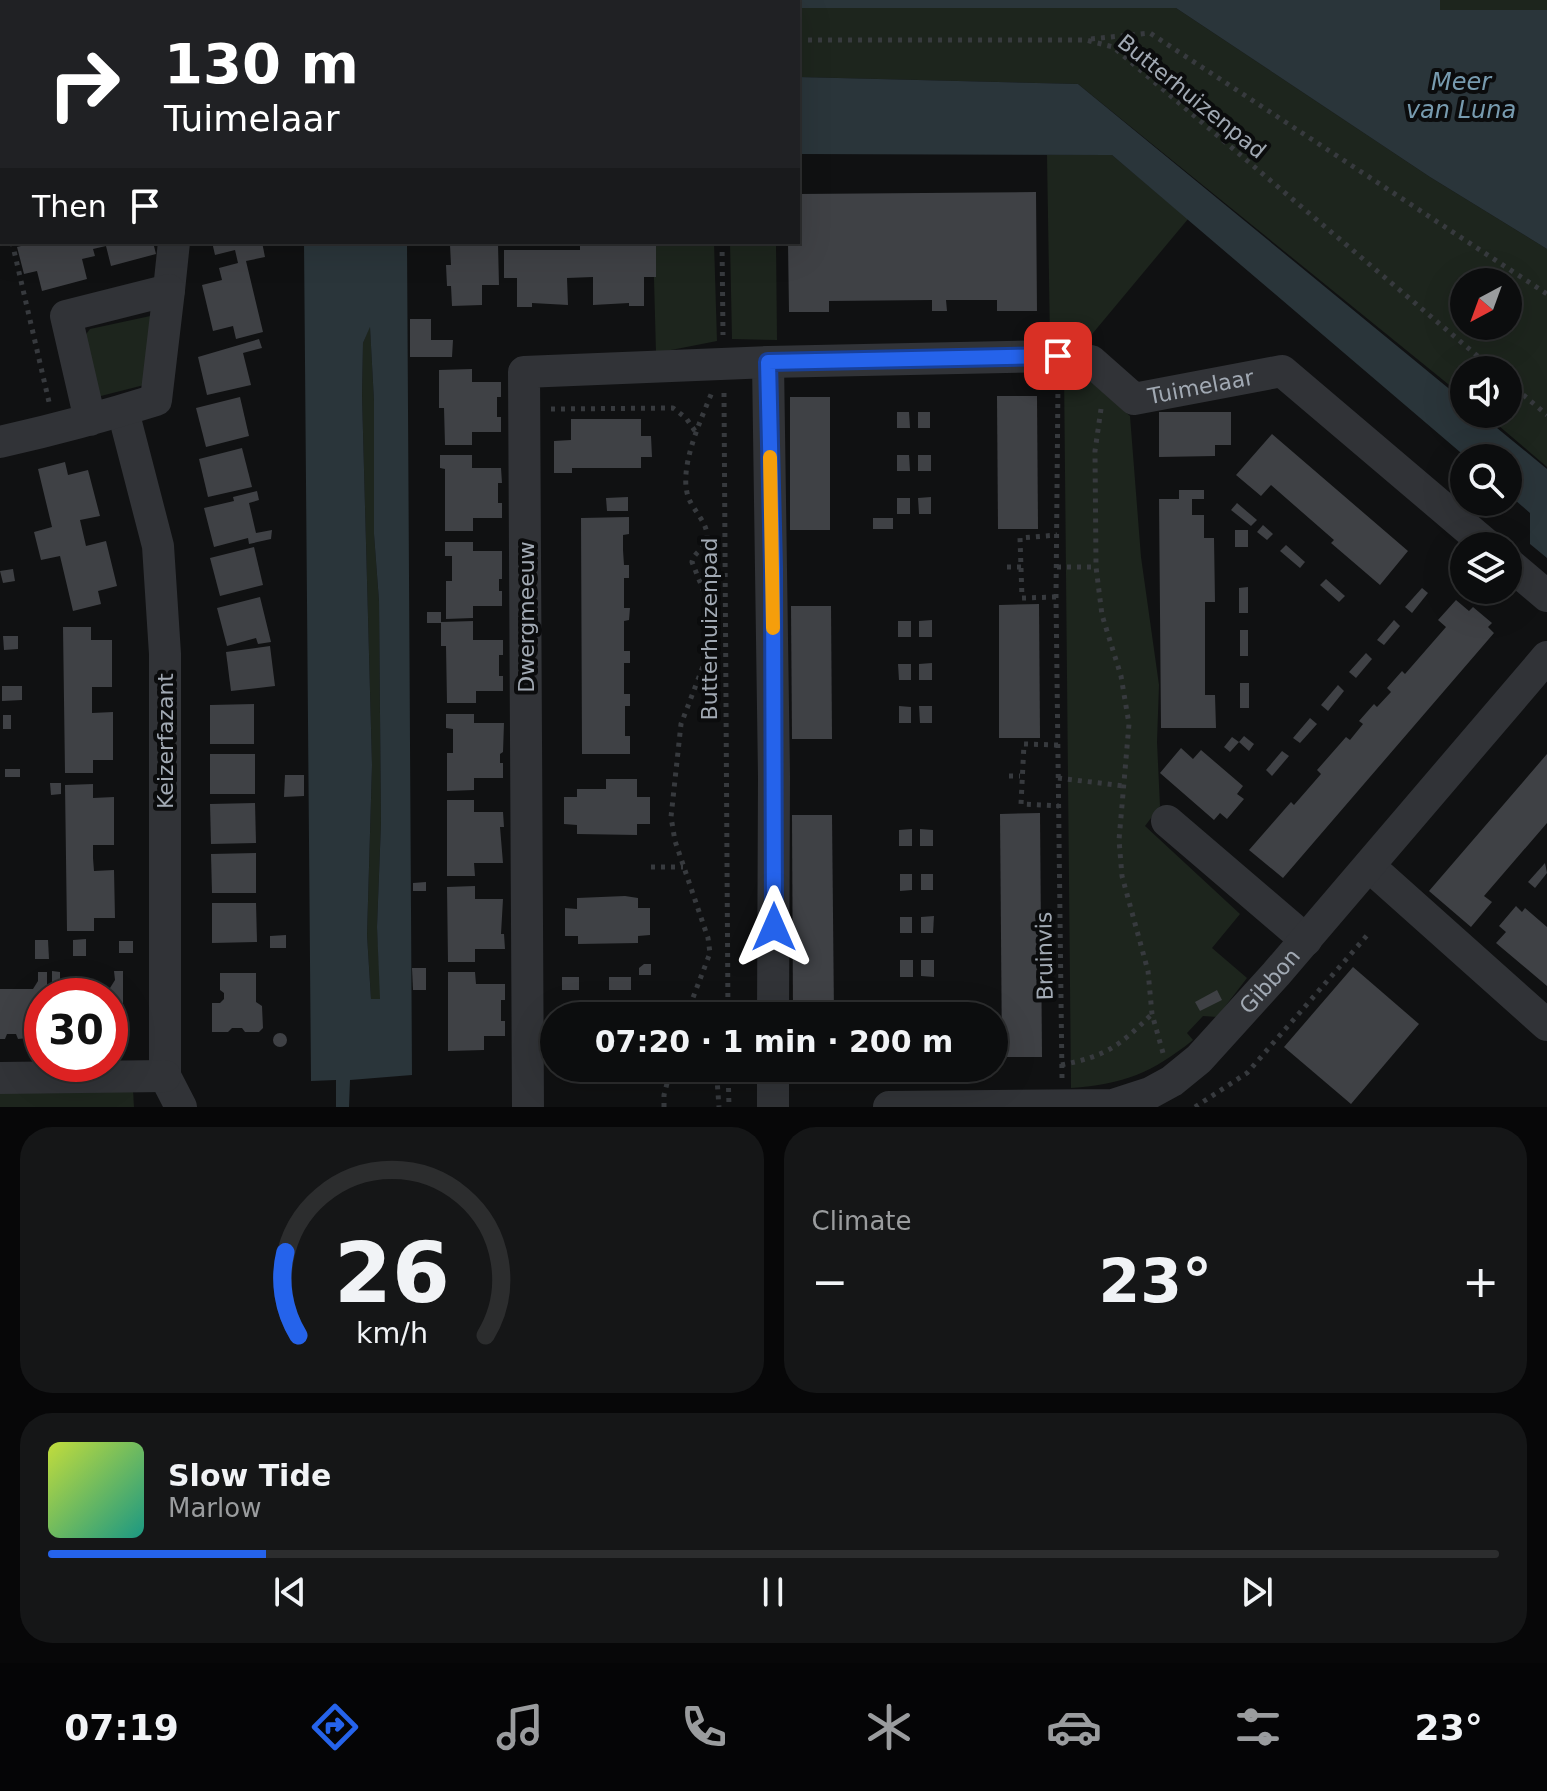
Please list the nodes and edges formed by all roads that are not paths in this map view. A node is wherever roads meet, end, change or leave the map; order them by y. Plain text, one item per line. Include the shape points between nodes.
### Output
1 (174, 244) edge
2 (169, 290) junction
3 (768, 362) junction
4 (123, 411) junction
5 (90, 420) junction
6 (0, 442) edge
7 (1472, 532) edge
8 (1522, 575) edge
9 (1547, 596) edge
10 (1547, 657) edge
11 (1167, 821) dead end
12 (1369, 866) junction
13 (1306, 940) junction
14 (773, 1002) edge
15 (1547, 1025) edge
16 (165, 1076) junction
17 (0, 1078) edge
18 (773, 1082) edge
19 (1062, 1106) edge
20 (181, 1107) edge
21 (528, 1107) edge
22 (773, 1107) edge
23 (889, 1107) edge

1 - 2 street
2 - 4 street via 156,400
2 - 5 street via 66,316
3 - 7 street, Tuimelaar via 1058,356 1091,361 1134,399 1282,371
3 - 14 street
3 - 21 street, Dwergmeeuw via 524,372
4 - 5 street
4 - 16 street, Keizerfazant via 158,546 165,654
5 - 6 street
8 - 9 street
10 - 12 street, Gibbon
11 - 13 street
12 - 13 street, Gibbon
12 - 15 street
13 - 19 street, Gibbon via 1207,1051 1172,1081 1113,1105
16 - 17 street
16 - 20 street
18 - 22 street
19 - 23 street, Gibbon

